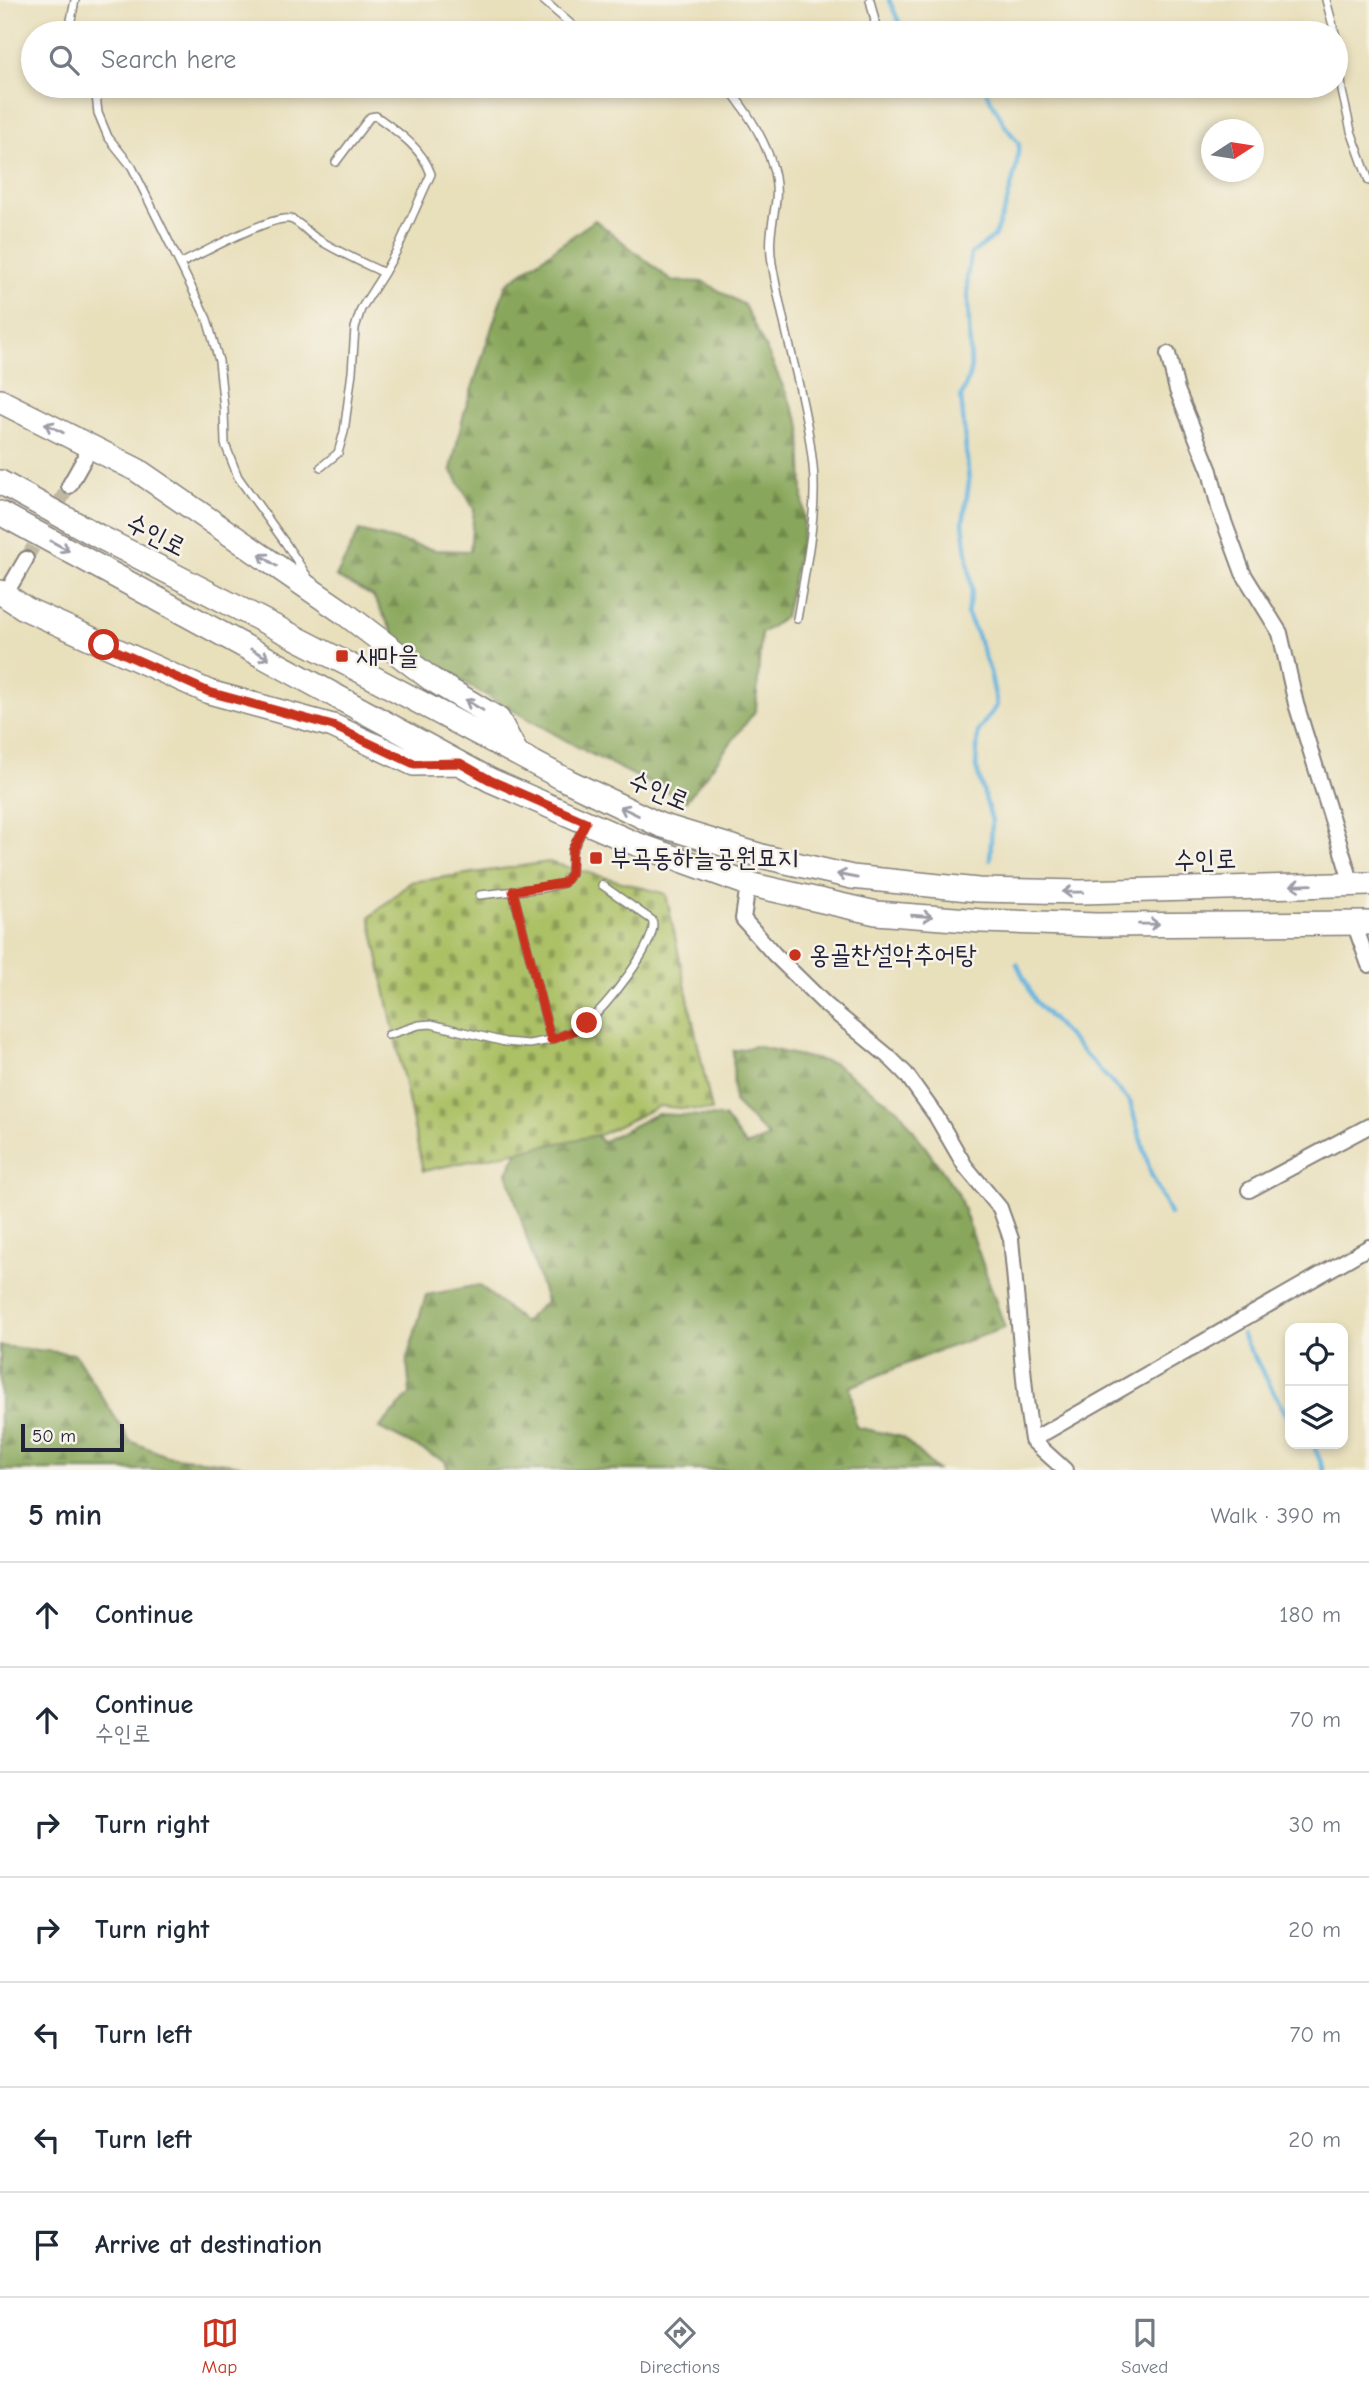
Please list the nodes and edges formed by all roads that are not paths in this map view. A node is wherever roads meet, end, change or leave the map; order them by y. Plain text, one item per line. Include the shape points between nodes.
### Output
1 (75, 0) edge
2 (543, 0) edge
3 (870, 0) edge
4 (1326, 0) edge
5 (71, 21) edge
6 (568, 21) edge
7 (875, 21) edge
8 (1332, 21) edge
9 (96, 98) edge
10 (736, 98) edge
11 (1344, 98) edge
12 (336, 162) dead end
13 (1369, 181) edge
14 (180, 264) junction
15 (384, 273) junction
16 (1168, 354) dead end
17 (0, 401) edge
18 (91, 447) junction
19 (321, 467) dead end
20 (0, 482) edge
21 (69, 486) tunnel mouth
22 (0, 513) edge
23 (26, 559) tunnel mouth
24 (314, 592) junction
25 (2, 594) edge
26 (797, 619) dead end
27 (517, 754) junction
28 (460, 763) junction
29 (586, 822) junction
30 (1363, 882) edge
31 (748, 884) junction
32 (602, 885) dead end
33 (513, 891) junction
34 (480, 895) dead end
35 (1362, 923) edge
36 (1369, 965) edge
37 (388, 1035) dead end
38 (551, 1040) junction
39 (1369, 1126) edge
40 (1249, 1190) dead end
41 (1369, 1247) edge
42 (1032, 1440) junction
43 (1065, 1470) edge

1 - 5 lane
2 - 6 lane
3 - 7 lane
4 - 8 lane
9 - 14 lane via 108,137 132,167
10 - 26 lane via 776,178 770,228 772,261 813,468 811,535
11 - 13 lane
12 - 15 lane via 370,117 376,116 403,135 427,162 431,174
14 - 15 lane via 258,227 292,219 339,252
14 - 24 lane via 206,318 219,361 225,444 237,478 293,554
15 - 19 lane via 361,309 355,328 338,453
16 - 30 street via 1243,573 1280,633 1296,704
18 -> 17 main road
18 - 21 street
24 -> 18 main road via 137,470
20 - 27 main road, 수인로
22 -> 28 main road, 수인로
23 - 25 street
27 -> 24 main road via 498,719 431,679
25 - 28 main road via 209,692 333,726 414,764
30 -> 27 main road, 수인로 via 1081,892 978,890 852,877 660,825
28 - 29 main road, 수인로
29 - 31 main road, 수인로
29 - 33 lane via 572,850 571,873 564,883
31 -> 35 main road, 수인로 via 876,913 982,921
31 - 42 street via 743,919 826,1005 890,1056 936,1116 965,1166 1000,1208 1011,1239
32 - 38 lane via 652,920 654,932 602,1009 571,1032
33 - 34 lane
33 - 38 lane
35 - 36 street
37 - 38 lane via 431,1024 505,1042
39 - 40 street
41 - 42 street
42 - 43 street

